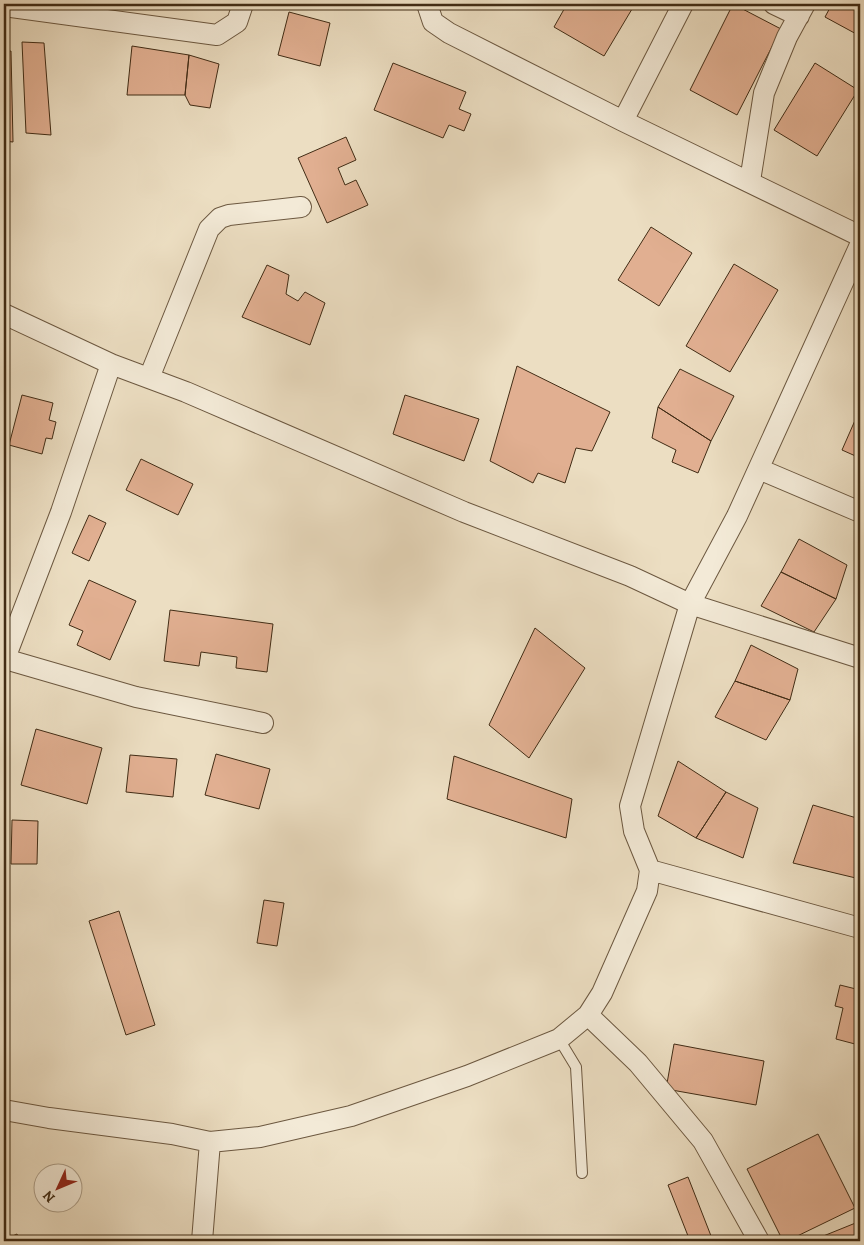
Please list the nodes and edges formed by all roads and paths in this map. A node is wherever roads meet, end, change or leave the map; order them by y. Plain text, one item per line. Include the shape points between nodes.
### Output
1 (243, 4) edge
2 (427, 4) edge
3 (683, 4) edge
4 (774, 4) edge
5 (4, 6) edge
6 (802, 10) edge
7 (623, 121) junction
8 (750, 181) junction
9 (301, 207) dead end
10 (860, 236) edge
11 (860, 245) edge
12 (4, 314) edge
13 (111, 364) junction
14 (149, 378) junction
15 (758, 469) junction
16 (860, 512) edge
17 (690, 604) junction
18 (10, 622) edge
19 (860, 658) edge
20 (4, 660) edge
21 (262, 722) dead end
22 (650, 870) junction
23 (860, 928) edge
24 (588, 1015) junction
25 (559, 1039) junction
26 (4, 1110) edge
27 (210, 1142) junction
28 (582, 1174) dead end
29 (202, 1241) edge
30 (759, 1241) edge

1 - 5 street via 237,22 217,35
2 - 7 street via 433,22 449,33
3 - 7 street
4 - 6 street
6 - 8 street via 787,37 764,94
7 - 8 street
8 - 10 street
9 - 14 street via 228,215 220,218 209,230
11 - 15 street
12 - 13 street
13 - 14 street
13 - 18 street via 61,512
14 - 17 street via 464,512 630,576
15 - 16 street
15 - 17 street
17 - 19 street
17 - 22 street via 630,806 634,831
18 - 20 street
20 - 21 street via 136,697
22 - 23 street
22 - 24 street via 647,891 602,993
24 - 25 street
24 - 30 street via 638,1063 703,1141
25 - 27 street via 467,1076 352,1116 260,1137
25 - 28 lane via 576,1067
26 - 27 street
27 - 29 street

